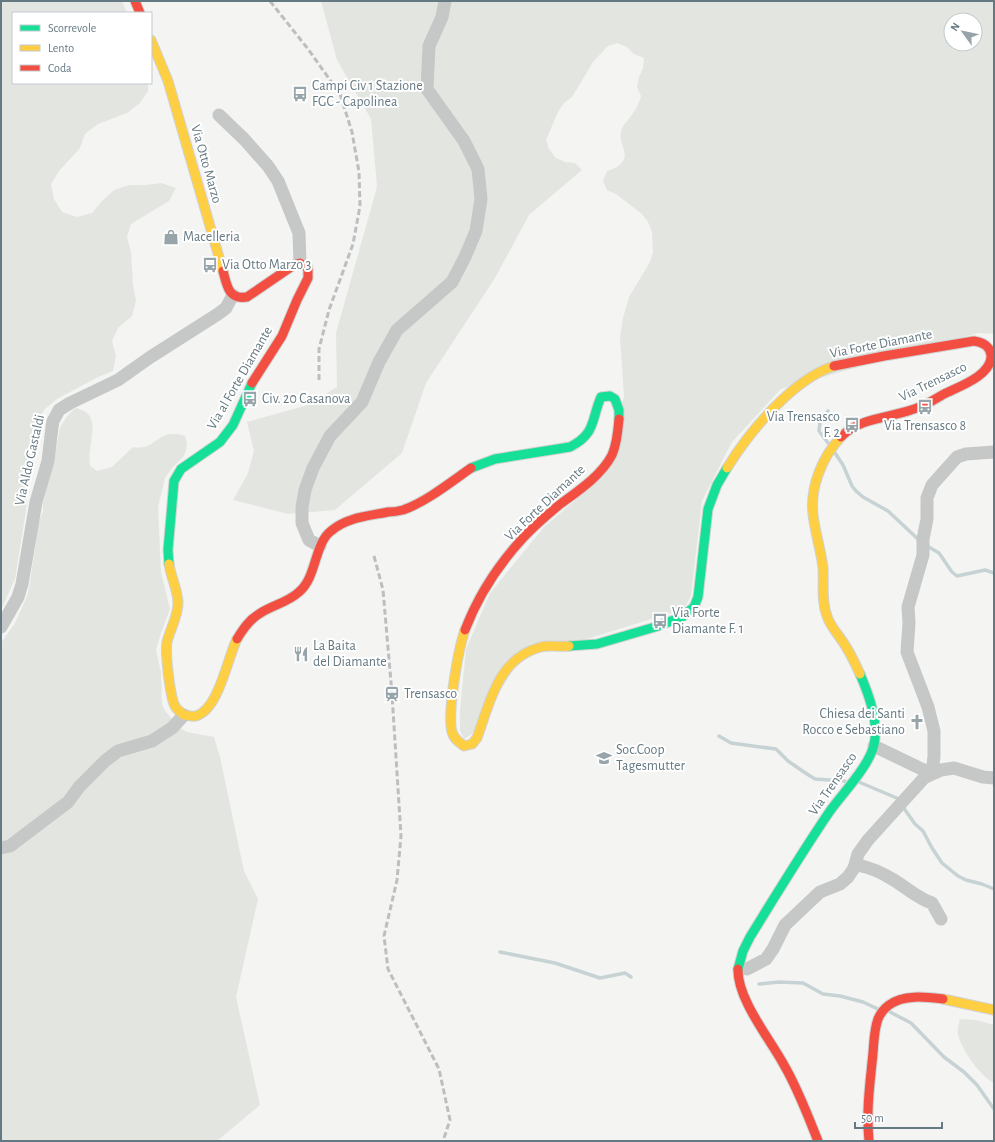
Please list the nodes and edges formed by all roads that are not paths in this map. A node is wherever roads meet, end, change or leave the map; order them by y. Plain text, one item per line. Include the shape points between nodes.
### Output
1 (135, 1) edge
2 (445, 1) edge
3 (140, 12) edge
4 (152, 42) edge
5 (219, 116) dead end
6 (300, 263) junction
7 (233, 295) junction
8 (990, 350) joint
9 (994, 452) edge
10 (320, 546) junction
11 (1, 627) edge
12 (184, 715) junction
13 (874, 746) junction
14 (932, 774) junction
15 (994, 778) edge
16 (1, 848) edge
17 (854, 868) junction
18 (941, 919) dead end
19 (747, 969) dead end
20 (994, 1010) edge
21 (818, 1141) edge
22 (869, 1141) edge

1 - 3 main road
2 - 10 street via 442,17 428,46 427,89 464,141 478,169 481,198 476,231 452,282 397,330 379,362 362,402 330,436 313,468 305,490 302,523 308,540
4 - 7 main road, Via Otto Marzo via 168,81 227,287
5 - 6 street via 244,139 278,181 299,233
6 - 7 main road via 247,297
6 - 12 main road, Via al Forte Diamante via 308,268 308,278 282,336 254,378 233,425 220,442 181,469 174,482 168,550 178,604 166,650 173,701
7 - 11 street, Via Aldo Gastaldi via 226,308 218,314 118,380 64,406 56,415 48,460 36,502 22,584 18,597
8 - 10 main road, Via Forte Diamante via 984,343 974,341 849,362 824,369 806,379 757,427 728,465 716,486 706,516 697,602 691,611 654,627 597,644 542,647 525,653 511,664 497,682 477,738 472,744 464,746 459,742 454,737 451,724 464,634 483,590 515,548 549,514 600,471 612,454 617,434 619,406 615,398 608,395 601,397 593,425 588,435 579,443 570,447 495,459 474,466 428,497 403,510 360,517 342,523 330,531
8 - 13 main road, Via Trensasco via 989,363 974,379 914,410 864,423 845,433 837,440 822,463 818,475 812,510 822,561 824,608 861,675 874,726
9 - 14 street via 957,457 932,485 927,498 923,555 908,606 907,652 928,707 934,731
10 - 12 main road via 309,579 301,591 290,600 260,613 242,630 211,705 196,716
12 - 16 street via 172,728 152,741 118,751 78,787 68,802 10,846
13 - 14 street
13 - 21 main road, Via Trensasco via 784,884 745,947 738,965 738,980 744,998 785,1066
14 - 15 street via 954,768
14 - 17 street via 924,778 868,840 858,854
17 - 18 street via 858,865 873,868 892,878 920,898 932,903
17 - 19 street via 840,884 820,892 785,924 766,959
20 - 22 main road via 946,999 924,997 896,1001 886,1006 879,1016 869,1080

